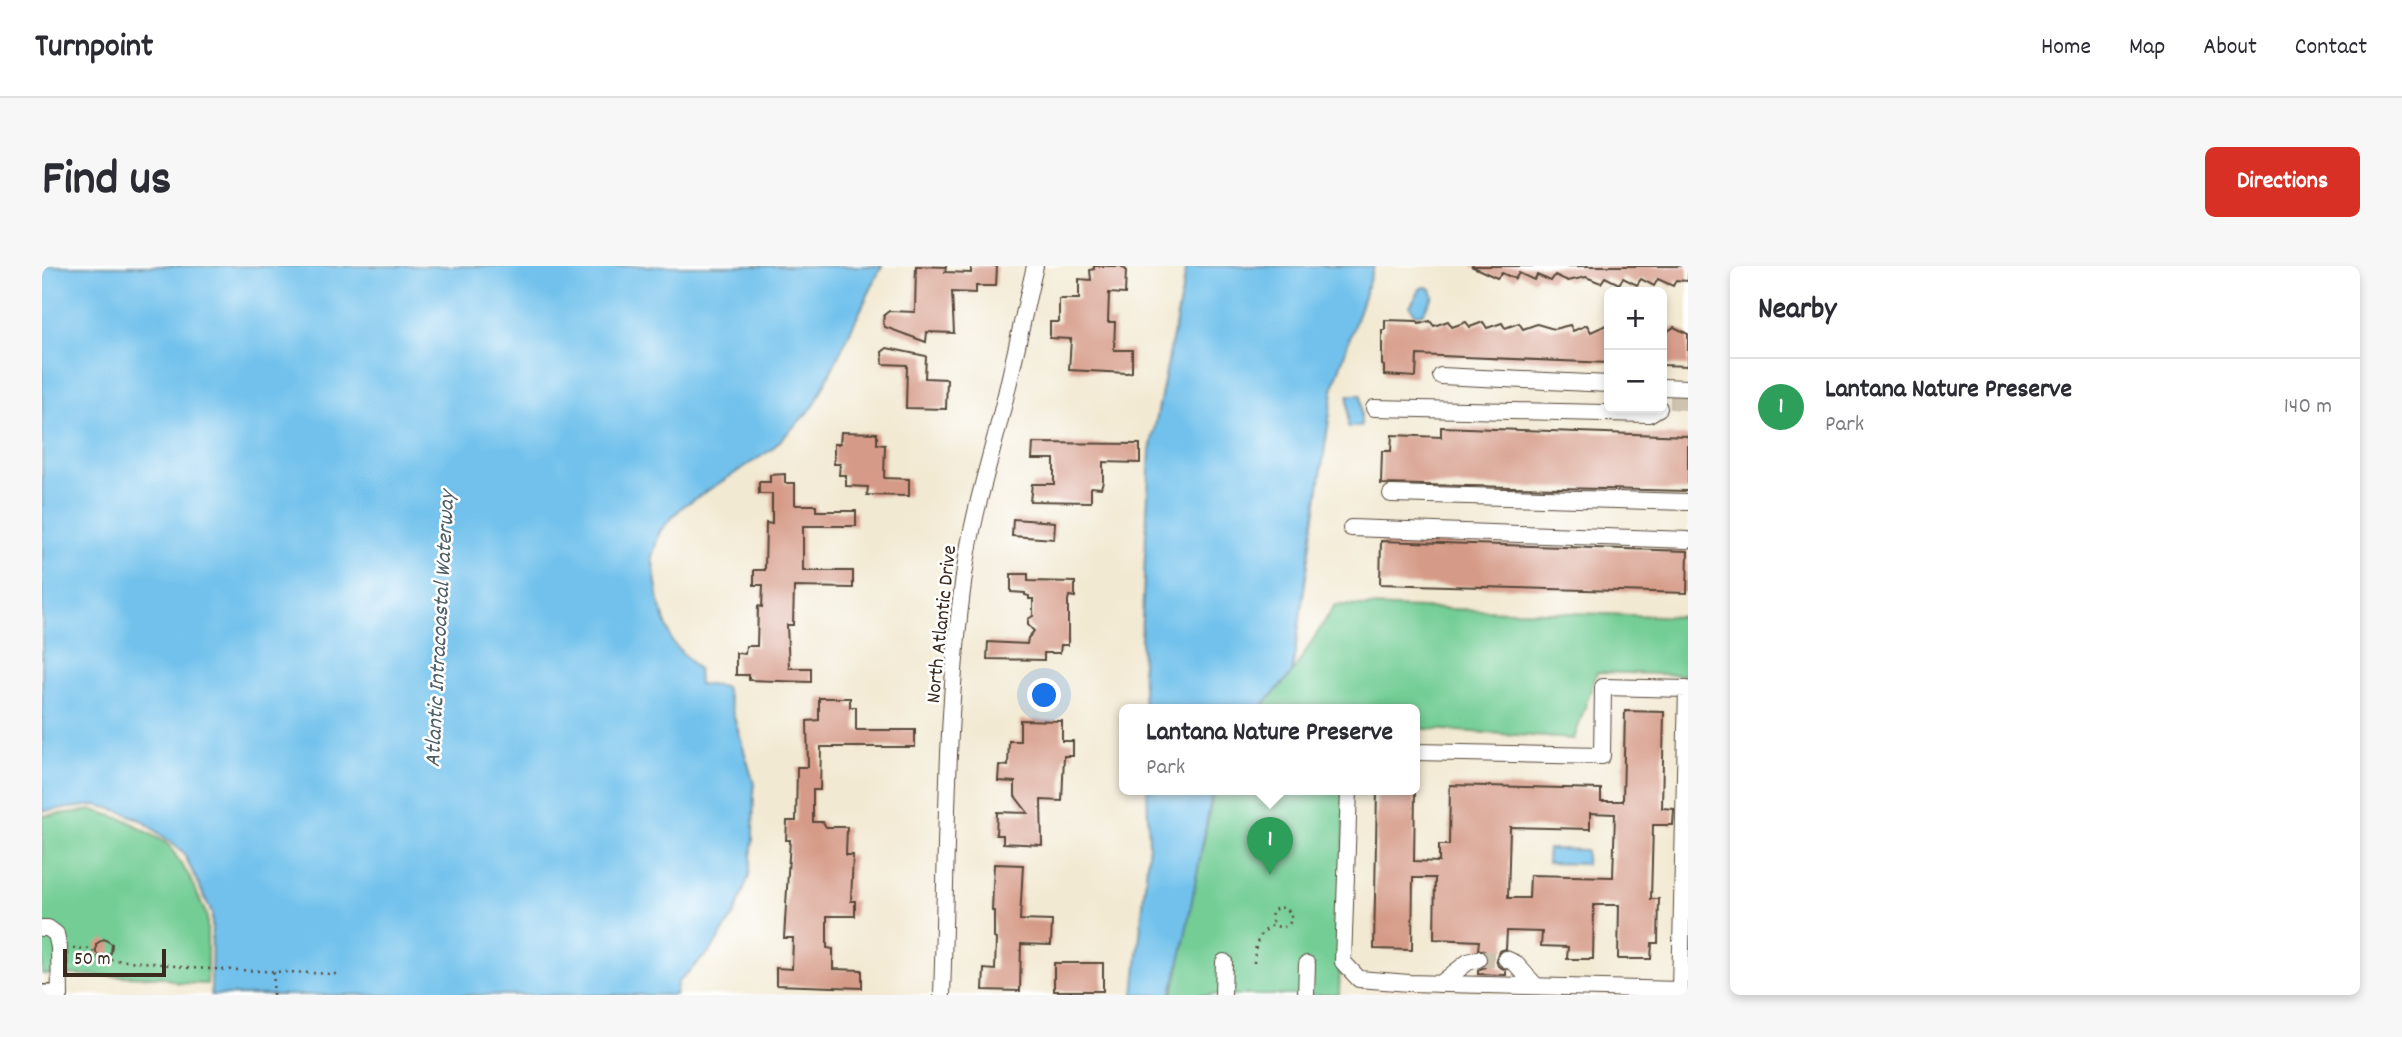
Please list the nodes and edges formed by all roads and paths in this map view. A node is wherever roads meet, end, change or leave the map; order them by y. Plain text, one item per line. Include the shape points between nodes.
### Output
1 (1035, 266) edge
2 (1441, 376) dead end
3 (1604, 384) edge
4 (1688, 388) edge
5 (1667, 398) edge
6 (1374, 408) dead end
7 (1650, 413) edge
8 (1391, 494) dead end
9 (1688, 502) edge
10 (1351, 527) dead end
11 (1688, 540) edge
12 (1420, 752) edge
13 (1349, 795) edge
14 (1273, 925) junction
15 (42, 928) edge
16 (59, 947) junction
17 (1478, 959) tunnel mouth
18 (1506, 959) tunnel mouth
19 (1224, 962) dead end
20 (1254, 963) dead end
21 (1307, 964) dead end
22 (274, 971) junction
23 (336, 974) dead end
24 (1440, 984) junction
25 (1535, 986) junction
26 (1408, 989) edge
27 (42, 995) edge
28 (59, 995) edge
29 (273, 995) edge
30 (942, 995) edge
31 (1223, 995) edge
32 (1306, 995) edge

1 - 30 street, North Atlantic Drive via 975,506 964,574 949,747
2 - 3 street
4 - 5 street
6 - 7 street
8 - 9 street
10 - 11 street
12 - 25 street via 1602,756 1603,687 1687,688 1680,990
13 - 26 street via 1343,962 1359,979
14 - 14 path via 1274,910 1289,911 1292,920 1288,926
14 - 20 path via 1258,939
15 - 16 street via 56,934
16 - 22 path via 92,949 102,959
16 - 28 street
17 - 24 street
18 - 25 street
19 - 31 street
21 - 32 street
22 - 23 path
22 - 29 path
24 - 25 street
24 - 26 street
27 - 28 main road

